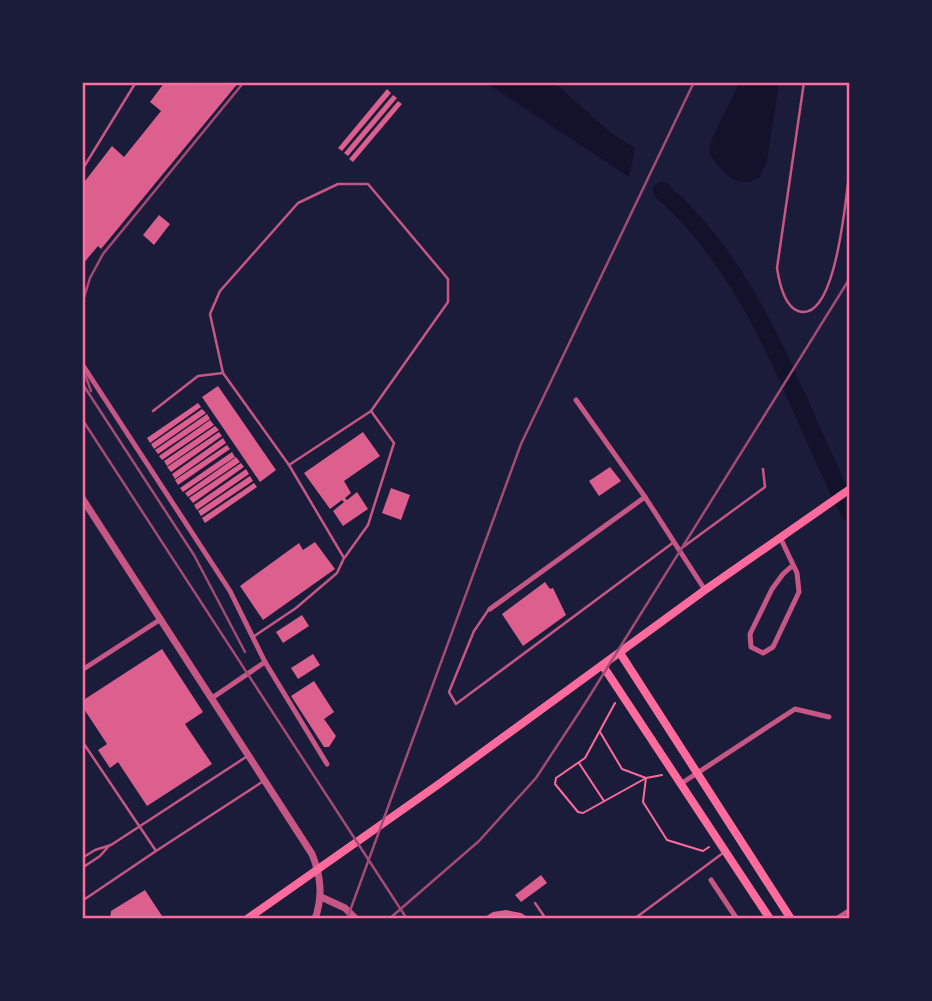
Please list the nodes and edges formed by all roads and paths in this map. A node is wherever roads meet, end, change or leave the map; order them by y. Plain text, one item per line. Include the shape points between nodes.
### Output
1 (136, 82) edge
2 (804, 82) edge
3 (850, 168) edge
4 (82, 170) edge
5 (82, 364) edge
6 (223, 373) junction
7 (576, 400) dead end
8 (153, 411) dead end
9 (371, 411) junction
10 (289, 466) junction
11 (763, 469) dead end
12 (850, 489) edge
13 (645, 497) junction
14 (82, 498) edge
15 (780, 537) junction
16 (674, 542) junction
17 (680, 550) junction
18 (344, 558) junction
19 (792, 566) junction
20 (705, 590) junction
21 (490, 609) joint
22 (161, 620) junction
23 (253, 637) junction
24 (620, 653) junction
25 (265, 662) junction
26 (603, 666) junction
27 (82, 670) edge
28 (212, 698) junction
29 (615, 703) dead end
30 (829, 717) dead end
31 (599, 732) junction
32 (82, 741) edge
33 (249, 755) junction
34 (578, 762) junction
35 (327, 764) dead end
36 (697, 774) junction
37 (662, 775) dead end
38 (646, 778) junction
39 (265, 779) junction
40 (682, 783) junction
41 (604, 801) junction
42 (139, 826) junction
43 (111, 845) junction
44 (709, 847) dead end
45 (156, 851) junction
46 (725, 851) junction
47 (82, 859) edge
48 (83, 867) edge
49 (711, 880) dead end
50 (321, 897) junction
51 (82, 901) edge
52 (535, 903) dead end
53 (850, 910) edge
54 (247, 919) edge
55 (315, 919) edge
56 (355, 919) edge
57 (546, 919) edge
58 (634, 919) edge
59 (737, 919) edge
60 (770, 919) edge
61 (791, 919) edge
62 (836, 919) edge

1 - 4 lane
2 - 3 lane via 777,268 787,300 801,312 818,305 829,287
5 - 23 street via 230,591
6 - 8 lane via 198,376
6 - 9 lane via 210,314 220,291 298,203 338,184 368,184 447,279 448,302
6 - 10 lane
7 - 13 street
9 - 10 lane
9 - 18 lane via 394,443 368,525
10 - 18 lane
11 - 17 lane via 765,487
12 - 15 main road
13 - 16 street
13 - 21 street
14 - 22 street
15 - 19 street
15 - 20 main road
16 - 17 street
16 - 21 lane via 456,704 449,692 474,631
17 - 20 street
18 - 23 lane via 337,573
19 - 19 street via 799,584 797,599 773,647 757,652 751,647 750,634 776,582
20 - 24 main road
22 - 27 street
22 - 28 street
23 - 25 street
24 - 26 main road
24 - 36 main road
25 - 28 street
25 - 35 street
26 - 40 main road
26 - 54 main road
28 - 33 street
29 - 31 path
30 - 36 street via 796,709
31 - 34 path
31 - 38 path via 622,769
32 - 42 lane
33 - 39 street
33 - 42 lane
34 - 41 path
34 - 41 path via 556,778 555,784 580,813
36 - 40 street
36 - 61 main road
37 - 38 path
38 - 41 path
38 - 44 path via 643,802 667,840 703,850
39 - 45 lane
39 - 50 street via 312,854
40 - 46 main road
42 - 43 lane
42 - 45 lane
43 - 47 lane
43 - 48 lane
45 - 51 lane
46 - 58 lane
46 - 60 main road
49 - 59 street
50 - 55 street
50 - 56 street via 345,908
52 - 57 lane
53 - 62 street

